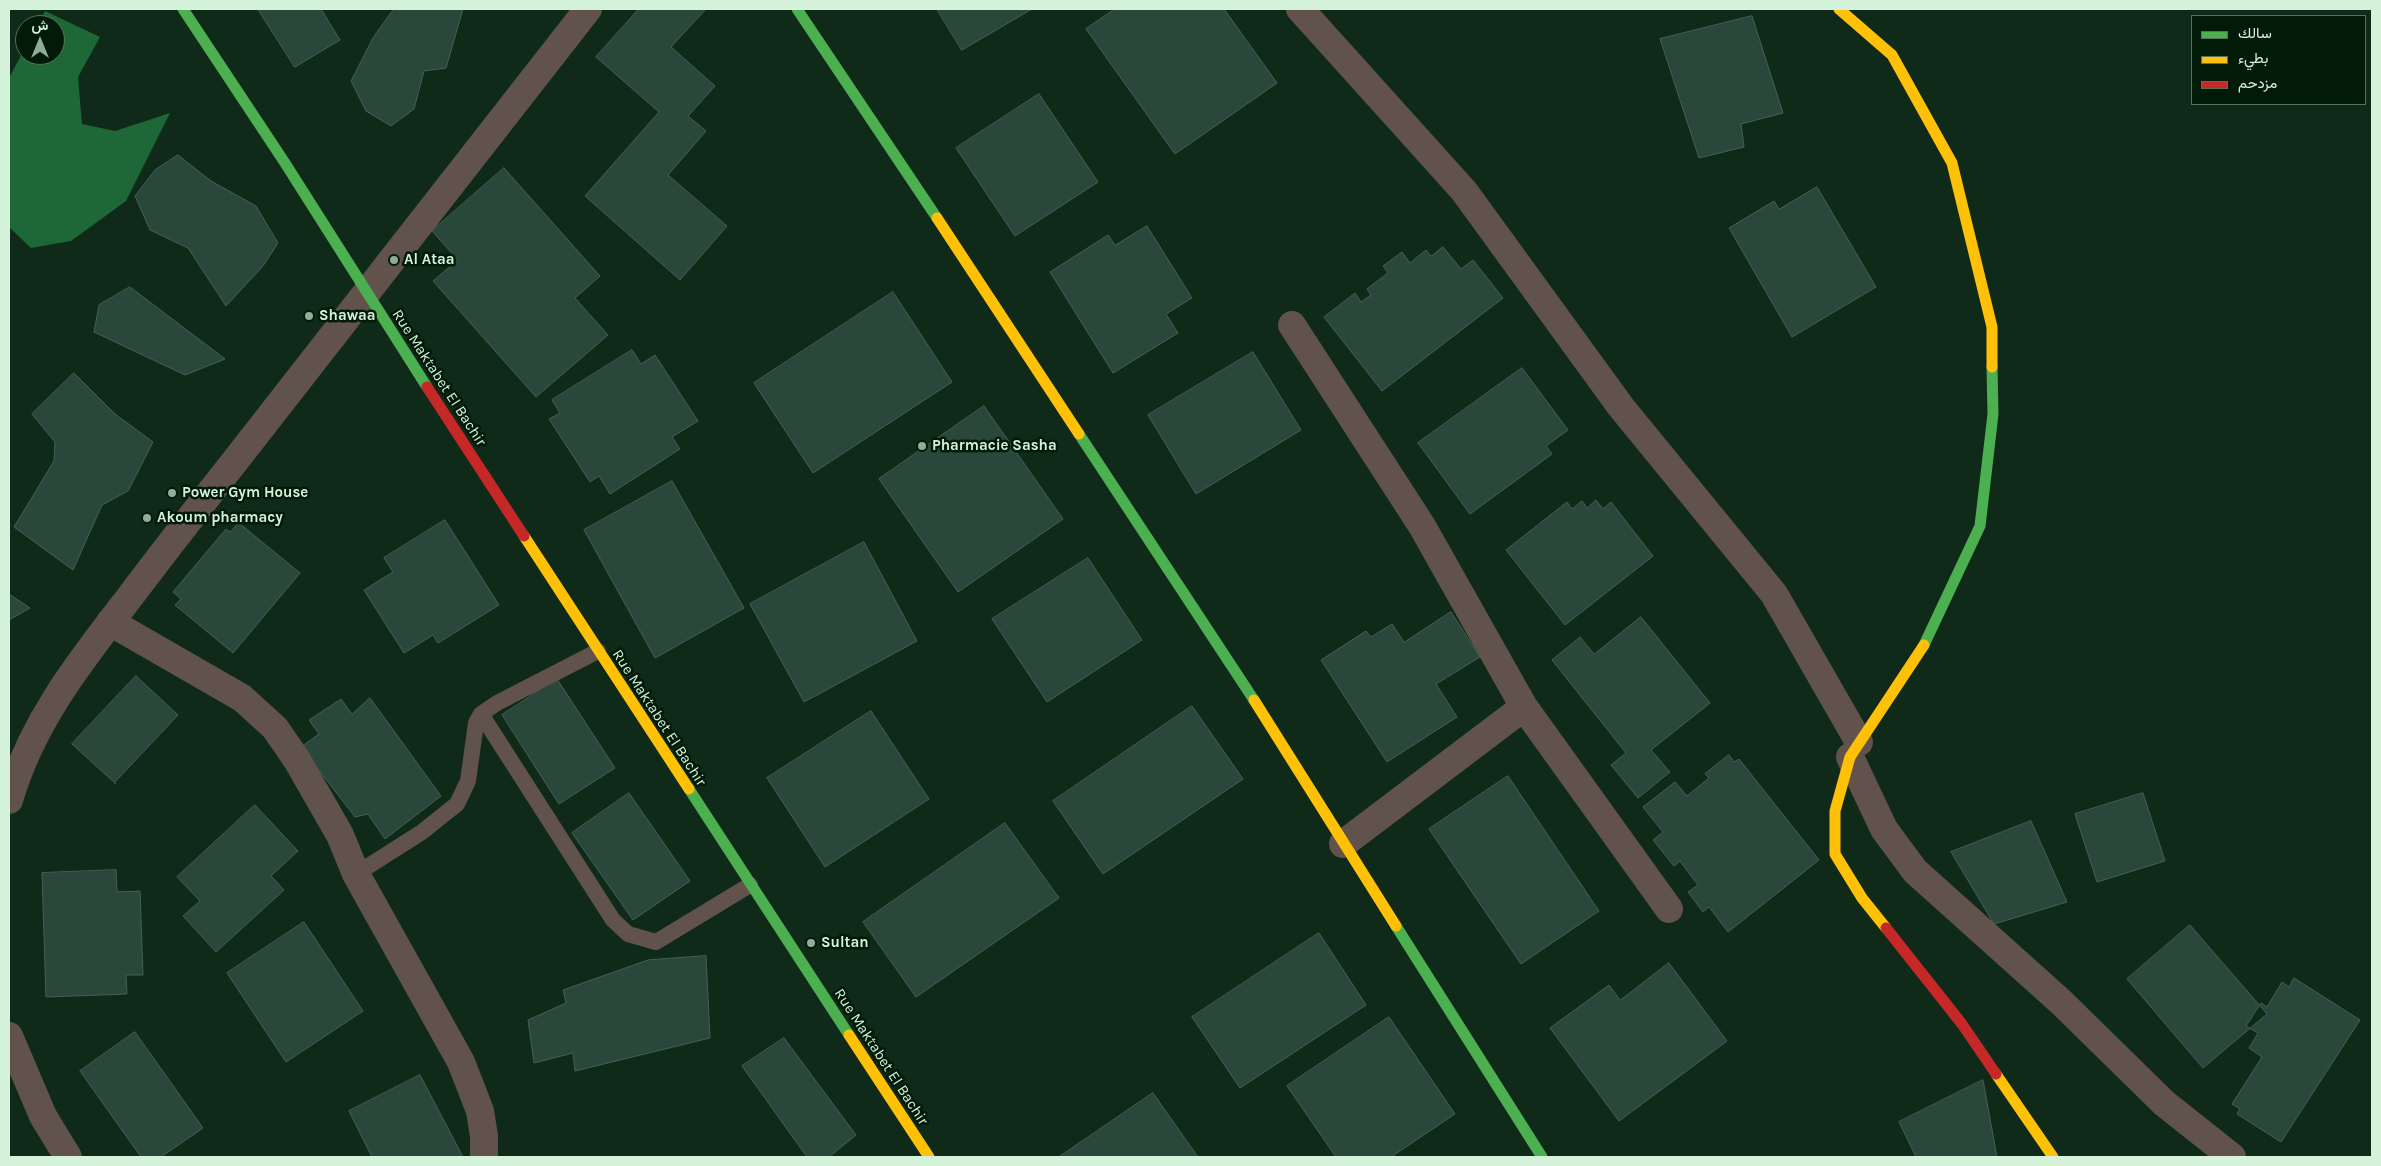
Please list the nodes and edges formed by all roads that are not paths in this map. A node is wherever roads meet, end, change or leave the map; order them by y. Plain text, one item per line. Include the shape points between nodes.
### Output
1 (183, 9) edge
2 (588, 9) edge
3 (797, 9) edge
4 (1300, 9) edge
5 (1839, 9) edge
6 (366, 294) junction
7 (1292, 325) dead end
8 (110, 622) junction
9 (598, 651) junction
10 (1524, 707) junction
11 (481, 714) junction
12 (1855, 750) junction
13 (9, 800) edge
14 (1343, 844) junction
15 (356, 874) junction
16 (750, 885) junction
17 (1670, 909) dead end
18 (9, 1036) edge
19 (43, 1116) junction
20 (42, 1157) edge
21 (68, 1157) edge
22 (484, 1157) edge
23 (929, 1157) edge
24 (1542, 1157) edge
25 (2053, 1157) edge
26 (2232, 1157) edge

1 - 6 street, Rue Maktabet El Bachir via 285,163
2 - 6 street
3 - 14 street via 1234,670
4 - 12 street via 1464,191 1621,408 1774,594
5 - 12 street via 1892,55 1952,163 1992,327 1993,414 1980,526 1926,642
6 - 8 street
6 - 9 street, Rue Maktabet El Bachir
7 - 10 street via 1422,526
8 - 13 street via 45,714 16,776
8 - 15 street via 242,698 275,728 340,835
9 - 11 lane
9 - 16 street, Rue Maktabet El Bachir
10 - 14 street
10 - 17 street
11 - 15 lane via 473,734 468,781 457,804 422,832
11 - 16 lane via 613,920 628,934 656,942
12 - 25 street via 1835,811 1835,854 1862,898 1962,1024
12 - 26 street via 1884,829 1915,871 2061,1002 2164,1103
14 - 24 street
15 - 22 street via 461,1062 480,1111
16 - 23 street, Rue Maktabet El Bachir
18 - 19 street
19 - 20 street via 45,1138
19 - 21 street

